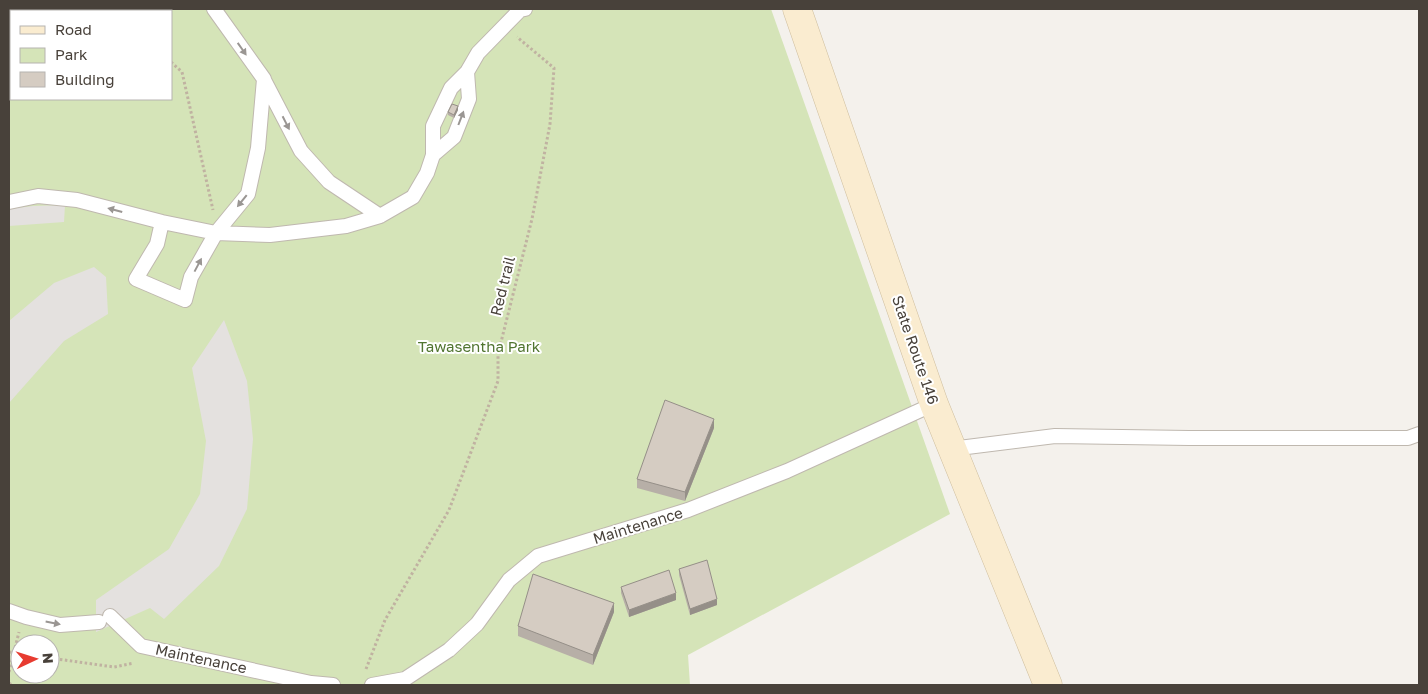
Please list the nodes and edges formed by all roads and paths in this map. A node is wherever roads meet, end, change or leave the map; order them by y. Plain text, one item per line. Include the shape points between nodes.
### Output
1 (214, 9) edge
2 (526, 9) edge
3 (796, 9) edge
4 (504, 27) junction
5 (172, 63) edge
6 (468, 72) junction
7 (264, 79) junction
8 (434, 155) junction
9 (9, 202) edge
10 (380, 216) junction
11 (162, 222) junction
12 (216, 233) junction
13 (934, 404) junction
14 (1419, 434) edge
15 (951, 449) junction
16 (9, 610) edge
17 (141, 646) junction
18 (60, 659) edge
19 (368, 681) edge
20 (9, 683) edge
21 (12, 685) edge
22 (333, 685) edge
23 (1048, 685) edge

1 -> 7 lane
2 - 4 lane via 520,10
3 - 13 main road, State Route 146
4 - 6 lane via 478,54
4 - 19 path, Red trail via 554,68 550,124 532,220 498,354 498,382 449,510 385,620
5 - 12 path via 182,72
8 -> 6 lane via 454,137 468,98
6 - 8 lane via 451,88 433,126
7 -> 10 lane via 301,151 329,182
7 -> 12 lane via 258,148 248,194
8 - 10 lane via 413,196
11 -> 9 lane via 77,200 38,196
10 - 12 lane via 346,226 270,235
11 - 12 lane
11 -> 12 lane via 157,244 136,279 186,300 191,277
13 - 15 main road, State Route 146
13 - 19 lane, Maintenance via 787,471 688,510 538,556 509,580 477,624 450,650 405,678
14 - 15 lane via 1408,438 1055,436
15 - 23 main road, State Route 146
16 -> 17 lane, Maintenance via 60,624 104,619
17 - 18 path via 134,663 114,667
17 - 22 lane, Maintenance
20 - 21 path

